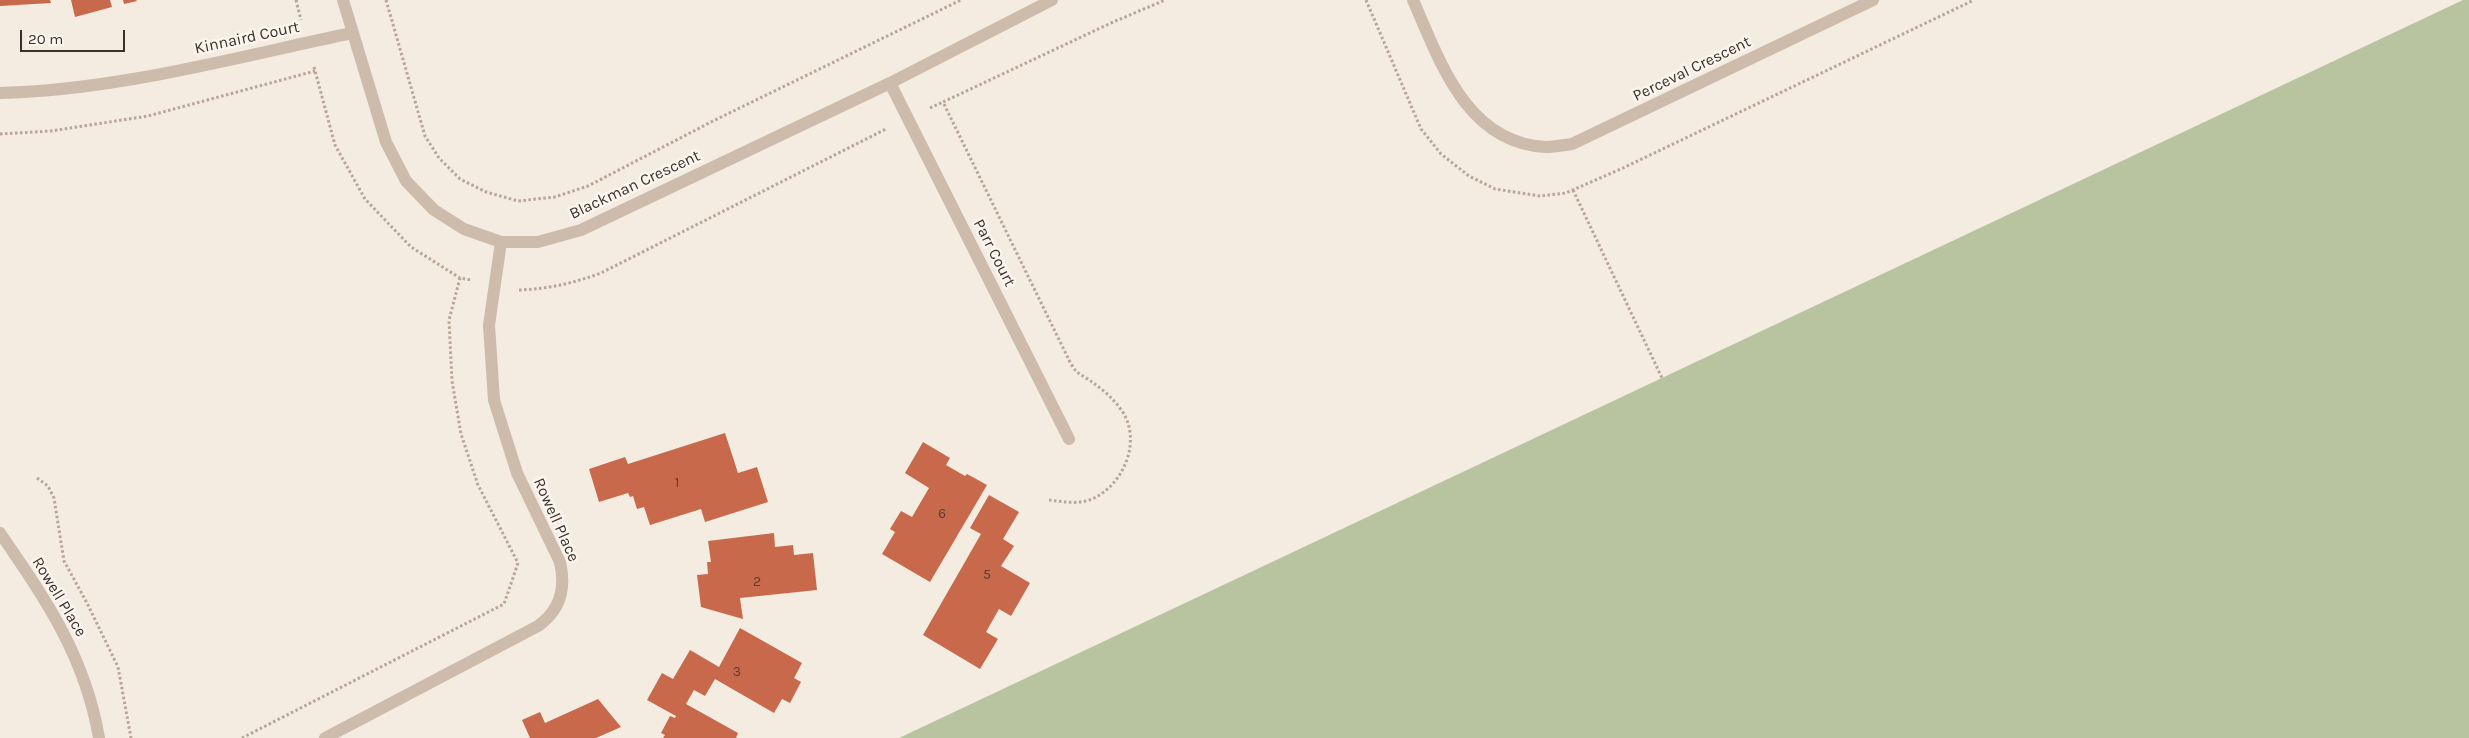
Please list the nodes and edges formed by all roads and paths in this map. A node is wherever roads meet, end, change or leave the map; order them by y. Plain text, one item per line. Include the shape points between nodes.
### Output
1 (296, 0) edge
2 (343, 0) edge
3 (386, 0) edge
4 (961, 0) edge
5 (1052, 0) edge
6 (1166, 0) edge
7 (1413, 0) edge
8 (1873, 0) edge
9 (352, 33) junction
10 (308, 42) junction
11 (316, 71) junction
12 (890, 83) junction
13 (0, 93) edge
14 (943, 102) junction
15 (908, 118) junction
16 (0, 134) edge
17 (1574, 190) dead end
18 (501, 242) junction
19 (460, 278) junction
20 (494, 285) junction
21 (1662, 378) dead end
22 (1068, 439) dead end
23 (37, 478) dead end
24 (1049, 500) dead end
25 (0, 533) edge
26 (99, 738) edge
27 (131, 738) edge
28 (242, 738) edge
29 (325, 738) edge

1 - 10 path
2 - 9 street, Blackman Crescent
3 - 4 path via 425,136 439,158 460,179 486,192 518,201 555,197 588,186
5 - 12 street, Blackman Crescent
6 - 14 path
7 - 8 street, Perceval Crescent via 1445,71 1464,103 1482,122 1521,143 1547,147 1572,144
9 - 10 street, Kinnaird Court
9 - 18 street, Blackman Crescent via 386,142 406,180 434,210 464,229
10 - 11 path
10 - 13 street, Kinnaird Court via 135,79 42,92
11 - 16 path via 148,116 51,131
11 - 19 path via 335,145 365,199 412,247
12 - 15 street, Parr Court
12 - 18 street, Blackman Crescent via 582,230 538,242
14 - 15 path
14 - 24 path via 1068,358 1076,371 1109,395 1123,412 1130,434 1129,452 1112,487 1093,498 1071,503
15 - 20 path via 601,273 542,289 519,290
15 - 22 street, Parr Court
17 - 21 path
18 - 20 street, Rowell Place
19 - 20 path
19 - 28 path via 449,320 452,381 461,434 478,485 518,563 504,604
20 - 29 street, Rowell Place via 489,325 494,400 517,473 560,562 564,576 562,593 548,619 538,626
23 - 27 path via 48,486 54,498 64,561 118,667
25 - 26 street, Rowell Place via 65,632 90,696

